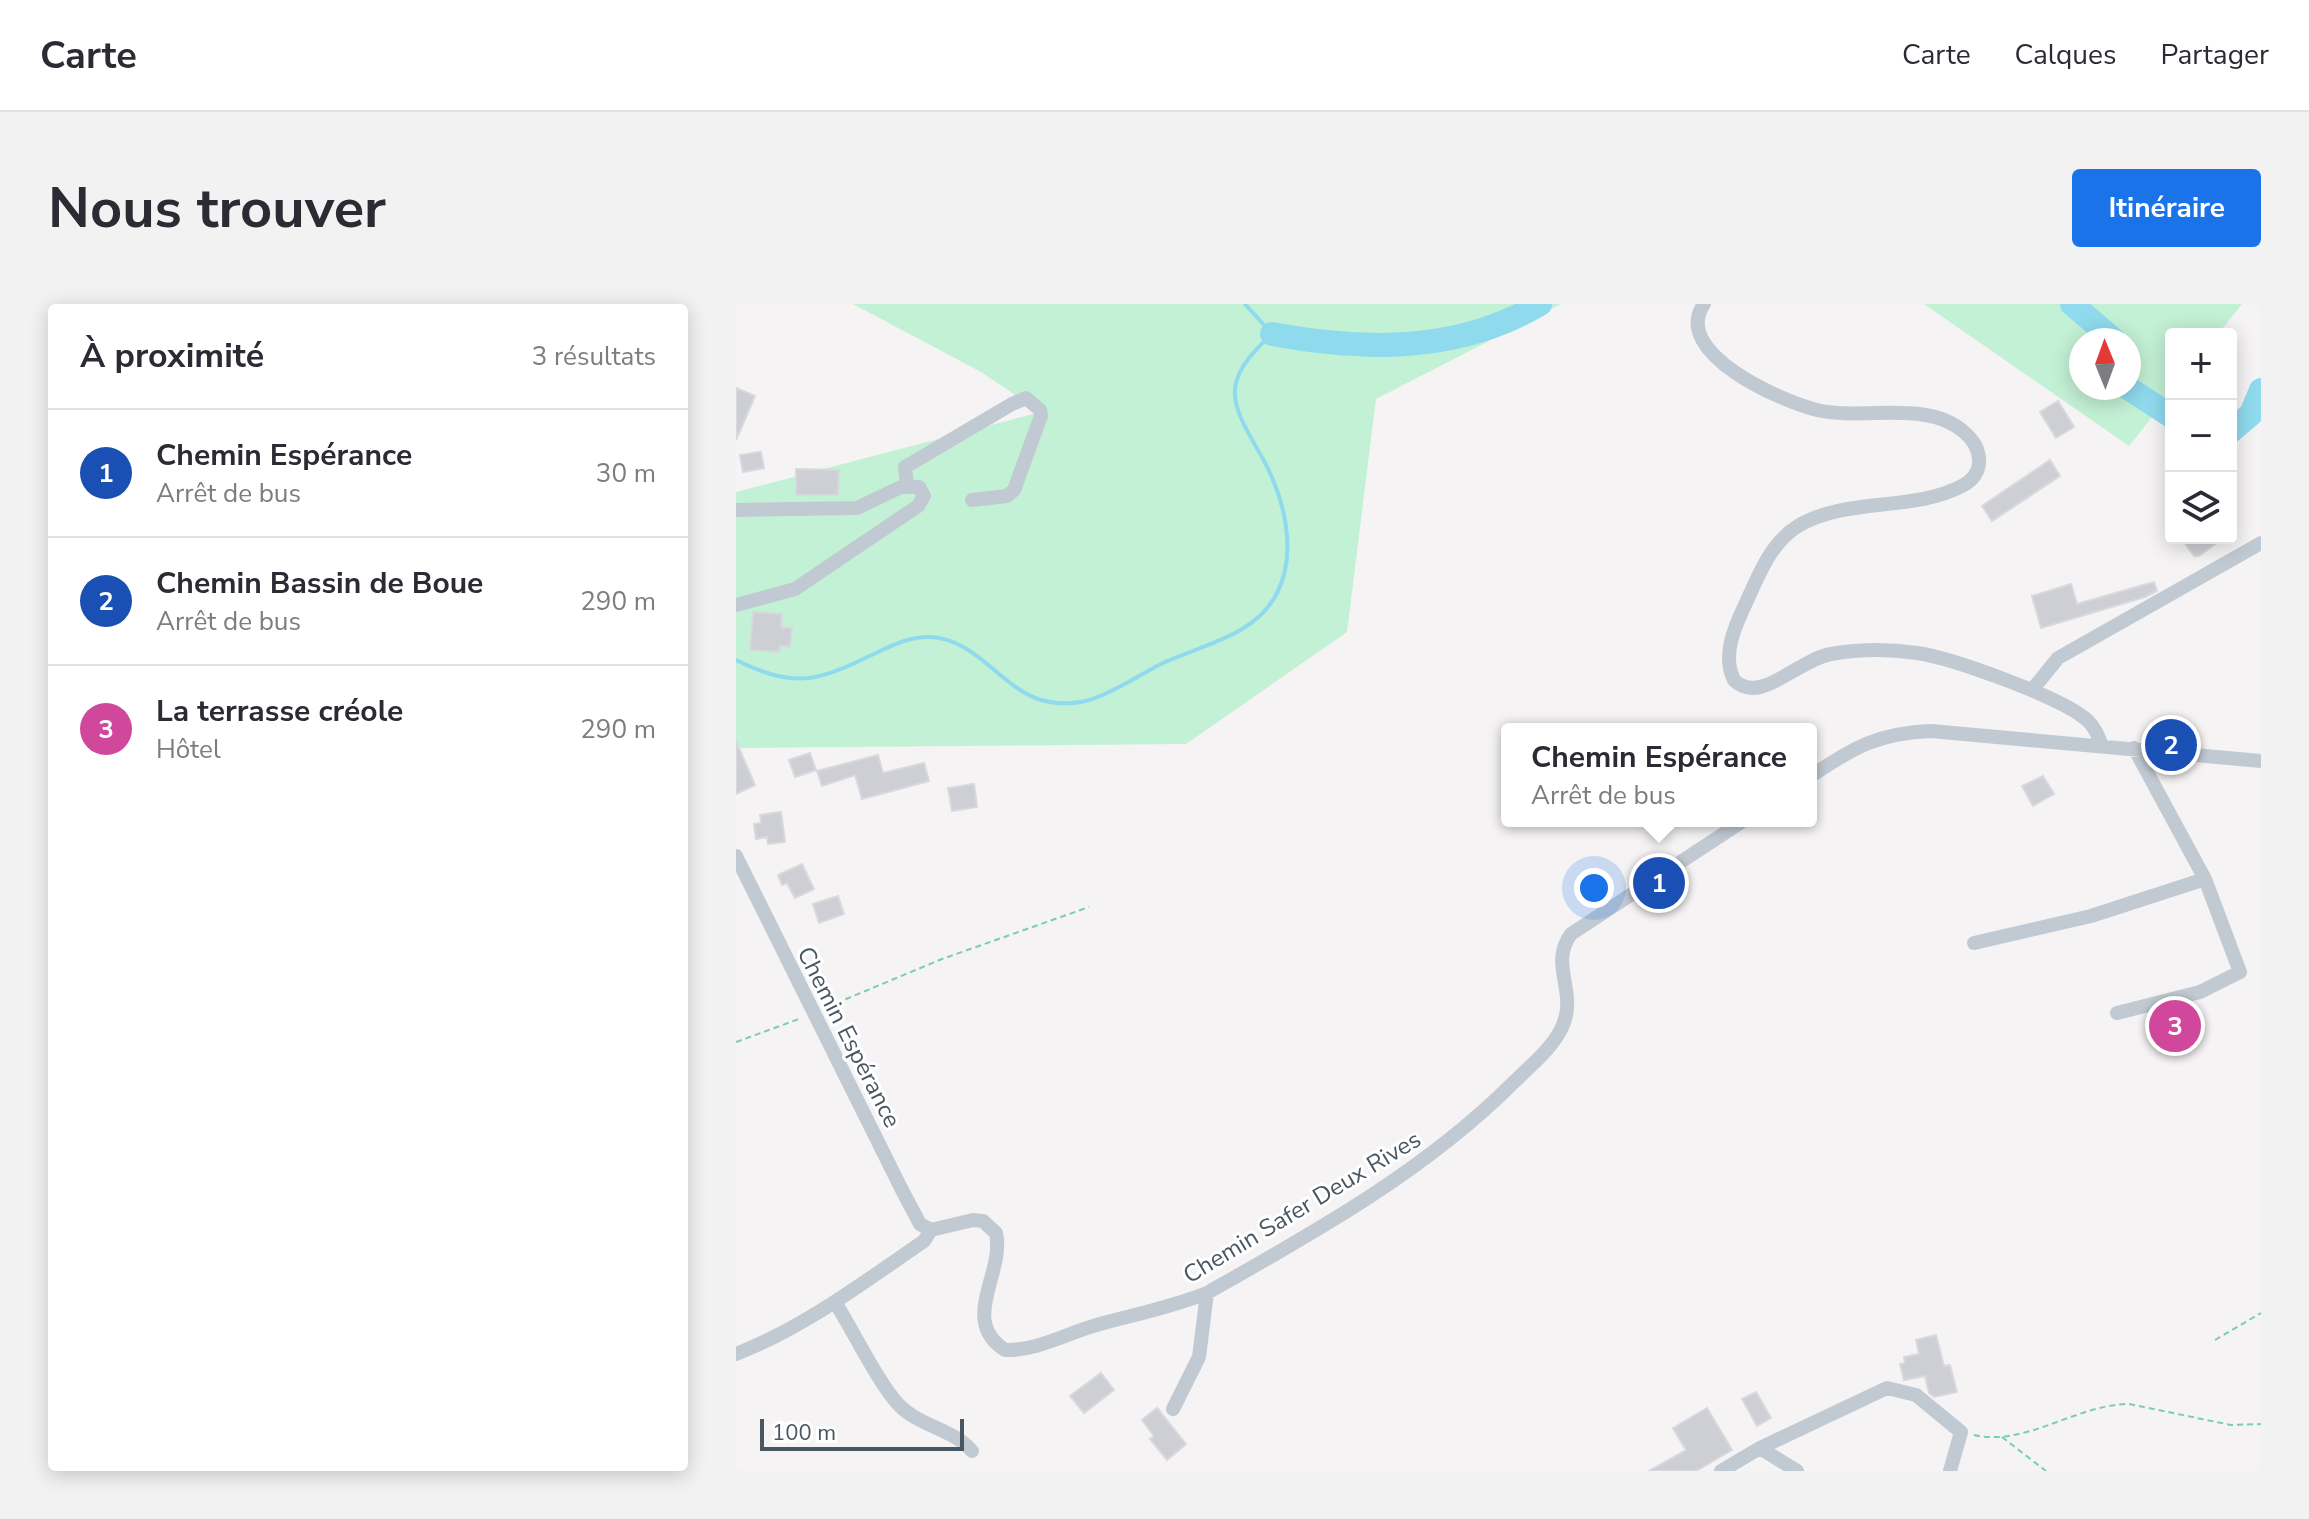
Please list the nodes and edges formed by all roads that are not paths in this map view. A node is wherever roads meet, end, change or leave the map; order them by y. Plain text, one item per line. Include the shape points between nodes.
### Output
1 (1704, 304) edge
2 (907, 485) junction
3 (972, 500) dead end
4 (736, 510) edge
5 (2261, 543) edge
6 (736, 605) edge
7 (2032, 690) junction
8 (2102, 746) junction
9 (2134, 748) junction
10 (2261, 761) edge
11 (1817, 772) edge
12 (1734, 827) edge
13 (736, 856) edge
14 (2205, 879) junction
15 (1974, 943) dead end
16 (2117, 1013) dead end
17 (931, 1230) junction
18 (1207, 1293) junction
19 (835, 1302) junction
20 (736, 1354) edge
21 (1173, 1409) dead end
22 (1760, 1448) junction
23 (972, 1451) dead end
24 (1721, 1471) edge
25 (1797, 1471) edge
26 (1950, 1471) edge

1 - 7 street via 1698,323 1705,345 1744,378 1819,410 1939,418 1965,433 1978,450 1980,463 1973,479 1951,491 1812,519 1782,538 1737,623 1728,661 1734,680 1761,689 1810,659 1894,650 1920,653
2 - 3 street via 905,467 1012,404 1032,401 1041,416 1014,490 1007,496
2 - 4 street via 857,508
2 - 6 street via 922,489 918,506 795,589
5 - 7 street via 2058,658
7 - 8 street via 2080,714
8 - 9 street
8 - 11 street via 1903,732 1870,740
9 - 10 street
9 - 14 street
12 - 18 street, Chemin Safer Deux Rives via 1571,934 1562,953 1570,998 1560,1032 1486,1110 1400,1178
13 - 17 street, Chemin Espérance via 918,1220
14 - 15 street via 2091,916
14 - 16 street via 2241,966 2238,976 2200,992
17 - 18 street, Chemin Safer Deux Rives via 973,1220 983,1221 996,1233 983,1313 987,1333 1005,1350 1028,1348
17 - 19 street, Chemin Safer Deux Rives via 924,1241
18 - 21 street via 1199,1357
19 - 20 street, Chemin Safer Deux Rives
19 - 23 street via 898,1404
22 - 24 street
22 - 25 street
22 - 26 street via 1887,1388 1916,1395 1961,1432

